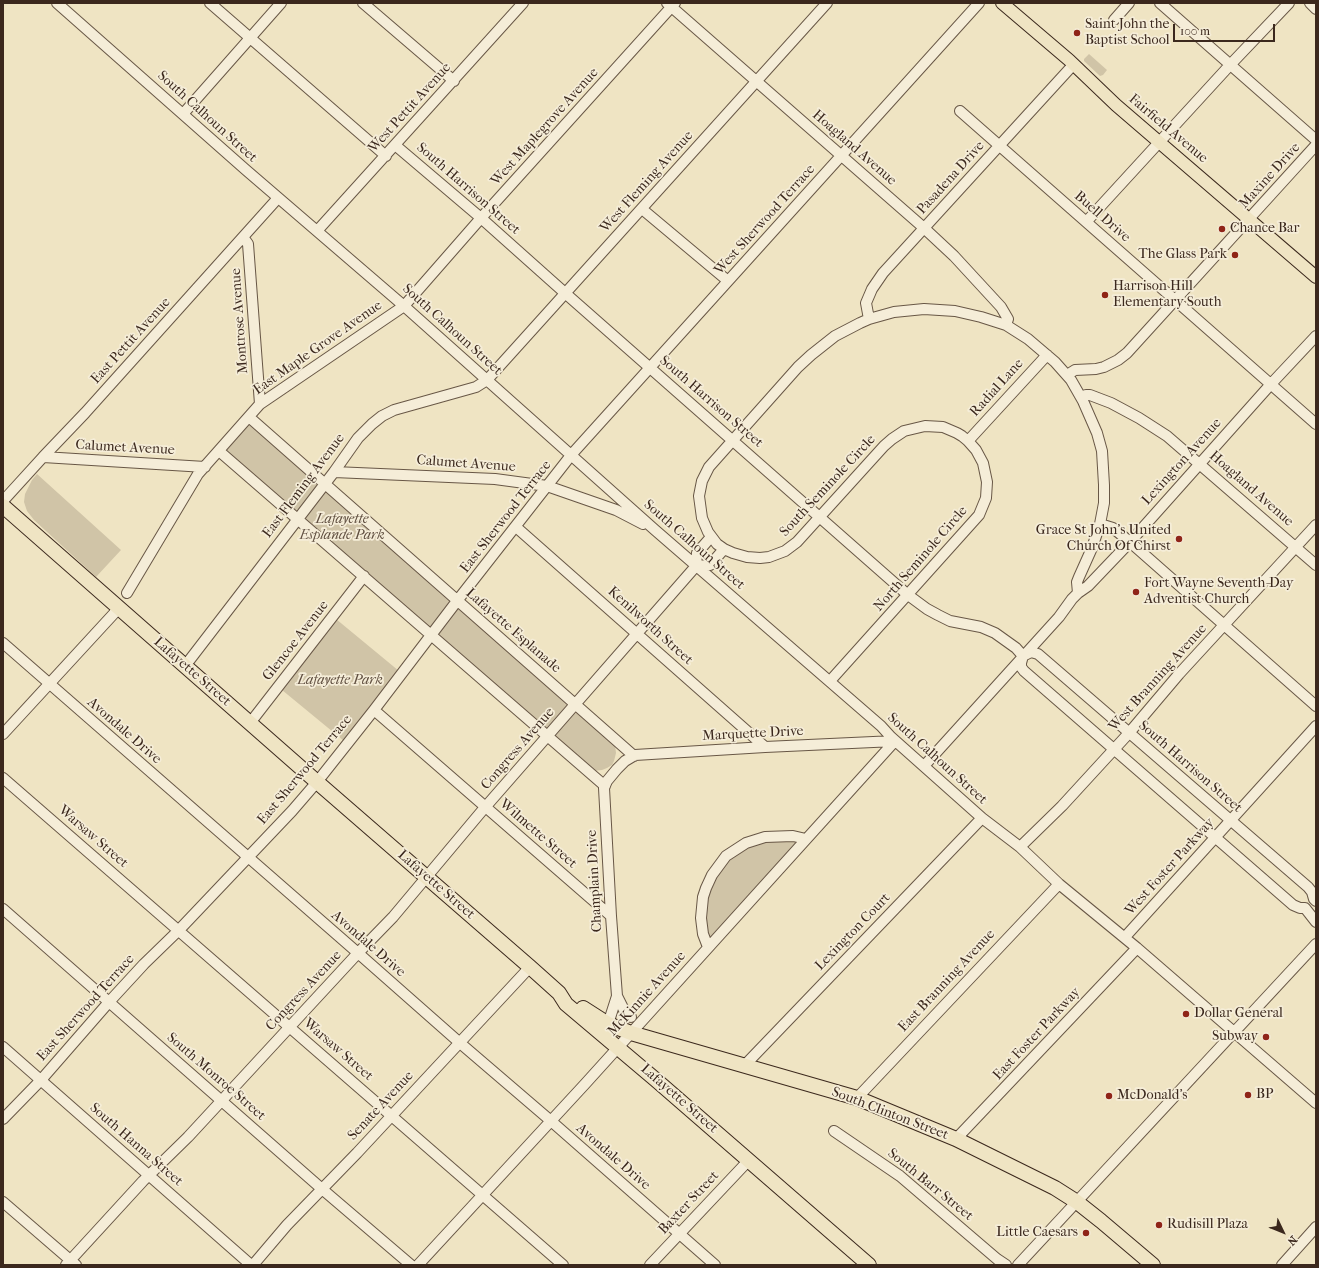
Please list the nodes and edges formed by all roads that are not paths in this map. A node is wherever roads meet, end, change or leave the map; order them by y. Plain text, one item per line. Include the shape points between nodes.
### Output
1 (56, 3) edge
2 (210, 3) edge
3 (281, 3) edge
4 (363, 3) edge
5 (827, 3) edge
6 (979, 3) edge
7 (1002, 3) edge
8 (1129, 3) edge
9 (1160, 3) edge
10 (1290, 3) edge
11 (1310, 3) edge
12 (520, 4) edge
13 (671, 4) edge
14 (1316, 9) edge
15 (1114, 20) dead end
16 (250, 38) junction
17 (1074, 65) junction
18 (1230, 65) junction
19 (454, 81) junction
20 (756, 82) junction
21 (960, 111) dead end
22 (183, 114) junction
23 (1316, 140) edge
24 (1160, 142) junction
25 (395, 145) junction
26 (1316, 145) edge
27 (999, 146) junction
28 (386, 156) junction
29 (841, 156) junction
30 (278, 198) junction
31 (642, 209) junction
32 (481, 218) junction
33 (1250, 219) junction
34 (1087, 222) junction
35 (924, 228) junction
36 (317, 232) junction
37 (243, 237) junction
38 (1316, 277) edge
39 (728, 281) junction
40 (565, 293) junction
41 (1176, 300) junction
42 (404, 306) junction
43 (869, 319) junction
44 (1006, 325) junction
45 (1316, 336) edge
46 (1047, 355) junction
47 (650, 367) junction
48 (1067, 375) junction
49 (487, 380) junction
50 (1271, 384) junction
51 (1082, 397) junction
52 (260, 404) junction
53 (249, 417) junction
54 (1316, 424) edge
55 (732, 440) junction
56 (968, 441) junction
57 (219, 450) junction
58 (572, 454) junction
59 (43, 457) junction
60 (1200, 463) junction
61 (205, 466) junction
62 (334, 472) junction
63 (324, 484) junction
64 (547, 486) junction
65 (622, 500) junction
66 (3, 501) edge
67 (3, 506) edge
68 (616, 510) junction
69 (821, 517) junction
70 (298, 518) junction
71 (1100, 524) junction
72 (1316, 525) edge
73 (516, 527) junction
74 (655, 530) junction
75 (711, 537) junction
76 (1130, 542) junction
77 (1296, 547) junction
78 (724, 549) junction
79 (1316, 565) edge
80 (696, 566) junction
81 (364, 576) junction
82 (128, 593) dead end
83 (1078, 593) junction
84 (908, 594) junction
85 (458, 601) junction
86 (119, 608) junction
87 (1224, 626) junction
88 (638, 634) junction
89 (432, 635) junction
90 (3, 643) edge
91 (1023, 656) junction
92 (185, 666) junction
93 (830, 681) junction
94 (49, 684) junction
95 (575, 705) junction
96 (1316, 706) edge
97 (374, 710) junction
98 (250, 723) junction
99 (1316, 726) edge
100 (1129, 732) junction
101 (3, 734) edge
102 (547, 737) junction
103 (895, 741) junction
104 (765, 747) junction
105 (1114, 749) junction
106 (634, 756) junction
107 (924, 766) junction
108 (3, 778) edge
109 (317, 782) junction
110 (605, 786) junction
111 (486, 808) junction
112 (982, 818) junction
113 (1231, 821) junction
114 (1216, 837) junction
115 (806, 839) junction
116 (1020, 848) junction
117 (247, 857) junction
118 (427, 877) junction
119 (1059, 884) junction
120 (1315, 900) edge
121 (1305, 908) junction
122 (3, 909) edge
123 (610, 916) junction
124 (1316, 922) edge
125 (179, 930) junction
126 (1125, 937) junction
127 (708, 947) junction
128 (1315, 947) edge
129 (1137, 948) junction
130 (358, 953) junction
131 (530, 967) junction
132 (559, 993) junction
133 (617, 996) junction
134 (108, 1002) junction
135 (631, 1017) dead end
136 (608, 1024) junction
137 (290, 1027) junction
138 (1235, 1032) junction
139 (631, 1033) junction
140 (460, 1043) junction
141 (3, 1047) edge
142 (618, 1047) junction
143 (744, 1066) junction
144 (41, 1080) junction
145 (857, 1098) junction
146 (222, 1100) junction
147 (1316, 1103) edge
148 (391, 1116) junction
149 (3, 1119) edge
150 (551, 1121) junction
151 (834, 1131) dead end
152 (956, 1139) junction
153 (749, 1160) junction
154 (149, 1176) junction
155 (322, 1189) junction
156 (483, 1194) junction
157 (3, 1202) edge
158 (1077, 1202) junction
159 (1316, 1227) edge
160 (680, 1234) junction
161 (71, 1263) edge
162 (252, 1265) edge
163 (411, 1265) edge
164 (418, 1265) edge
165 (563, 1265) edge
166 (650, 1265) edge
167 (715, 1265) edge
168 (869, 1265) edge
169 (1006, 1265) edge
170 (1018, 1265) edge
171 (1153, 1265) edge
172 (1282, 1265) edge

1 - 22 street, South Calhoun Street
2 - 16 street
3 - 16 street
4 - 19 street
5 - 20 street, West Fleming Avenue
6 - 29 street, West Sherwood Terrace
7 - 17 main road, Fairfield Avenue
8 - 15 street
9 - 18 street
10 - 18 street
11 - 14 street
12 - 19 street, West Pettit Avenue
13 - 20 street, Hoagland Avenue
13 - 32 street, West Maplegrove Avenue
16 - 22 street
16 - 28 street
17 - 24 main road, Fairfield Avenue
17 - 27 street, Pasadena Drive
18 - 23 street
18 - 24 street
19 - 25 street, West Pettit Avenue
20 - 29 street, Hoagland Avenue
20 - 31 street, West Fleming Avenue
21 - 27 street, Buell Drive
22 - 30 street, South Calhoun Street
24 - 33 main road, Fairfield Avenue
24 - 34 street
25 - 28 street, West Pettit Avenue
25 - 32 street, South Harrison Street
26 - 33 street, Maxine Drive
27 - 34 street, Buell Drive
27 - 35 street, Pasadena Drive
28 - 36 street, West Pettit Avenue
29 - 35 street, Hoagland Avenue
29 - 39 street, West Sherwood Terrace
30 - 36 street, South Calhoun Street
30 - 37 street, East Pettit Avenue
31 - 39 street
31 - 40 street, West Fleming Avenue
32 - 40 street, South Harrison Street
32 - 42 street, West Maplegrove Avenue
33 - 38 main road, Fairfield Avenue
33 - 41 street, Maxine Drive
34 - 41 street, Buell Drive
35 - 43 street, Pasadena Drive via 883,273 872,289 866,303
35 - 44 street, Hoagland Avenue via 1002,306 1008,319
36 - 42 street, South Calhoun Street
37 - 52 street, Montrose Avenue via 248,244
37 - 59 street, East Pettit Avenue
39 - 47 street, West Sherwood Terrace
40 - 47 street, South Harrison Street
40 - 49 street, West Fleming Avenue
41 - 48 street, Maxine Drive via 1118,360 1104,367 1075,370
41 - 50 street, Buell Drive
42 - 49 street, South Calhoun Street
42 - 52 street, East Maple Grove Avenue
43 - 44 street via 894,312 941,309 968,313
43 - 55 street via 836,336 811,355
44 - 46 street
45 - 50 street, Lexington Avenue
46 - 48 street
46 - 56 street, Radial Lane
47 - 55 street, South Harrison Street
47 - 58 street, West Sherwood Terrace
48 - 51 street
49 - 58 street, South Calhoun Street
49 - 62 street, East Fleming Avenue via 476,387 394,410 382,416 358,438
50 - 54 street, Buell Drive
50 - 60 street, Lexington Avenue
51 - 60 street, Hoagland Avenue via 1097,397 1139,418 1167,436
51 - 71 street via 1102,451 1104,503
52 - 53 street, East Maple Grove Avenue
53 - 57 street, East Maple Grove Avenue
53 - 63 street, Lafayette Esplanade
55 - 69 street, South Harrison Street
55 - 75 street via 709,467 700,488 702,518
56 - 69 street, South Seminole Circle via 957,433 937,426 904,431 884,446
56 - 84 street, North Seminole Circle via 979,454 986,473 987,493 982,510
57 - 61 street, East Maple Grove Avenue
57 - 70 street
58 - 64 street, East Sherwood Terrace
58 - 65 street, South Calhoun Street
59 - 61 street, Calumet Avenue
59 - 66 street, East Pettit Avenue
60 - 76 street, Lexington Avenue
60 - 77 street, Hoagland Avenue
61 - 82 street, East Maple Grove Avenue
62 - 63 street, East Fleming Avenue
62 - 64 street, Calumet Avenue via 495,479
63 - 70 street, East Fleming Avenue
63 - 85 street, Lafayette Esplanade
64 - 68 street, Calumet Avenue
64 - 73 street, East Sherwood Terrace
65 - 68 street
65 - 74 street, South Calhoun Street
67 - 86 highway, Lafayette Street
68 - 74 street, Calumet Avenue
69 - 78 street, South Seminole Circle via 792,547 772,556 753,558
69 - 84 street, South Harrison Street
70 - 81 street
70 - 92 street, East Fleming Avenue
71 - 76 street via 1113,528
71 - 83 street via 1077,582
72 - 77 street, West Branning Avenue
73 - 85 street, East Sherwood Terrace
73 - 88 street, Kenilworth Street
74 - 80 street, South Calhoun Street
75 - 78 street
75 - 80 street via 697,553
76 - 83 street, Lexington Avenue via 1088,586
76 - 87 street
77 - 79 street, Hoagland Avenue
77 - 87 street, West Branning Avenue
78 - 80 street via 710,564
80 - 88 street, Congress Avenue
80 - 93 street, South Calhoun Street
81 - 89 street
81 - 98 street, Glencoe Avenue
83 - 91 street, Lexington Avenue
84 - 91 street, South Harrison Street via 938,615 995,633
84 - 93 street, North Seminole Circle
85 - 89 street, East Sherwood Terrace
85 - 95 street, Lafayette Esplanade
86 - 92 highway, Lafayette Street
86 - 94 street
87 - 96 street
87 - 100 street, West Branning Avenue
88 - 95 street, Congress Avenue
88 - 104 street, Kenilworth Street
89 - 97 street, East Sherwood Terrace
89 - 102 street
90 - 94 street, Avondale Drive
91 - 100 street, South Harrison Street via 1031,652 1038,654
91 - 105 street via 1021,667 1024,671
91 - 107 street, Lexington Avenue
92 - 98 highway, Lafayette Street
93 - 103 street, South Calhoun Street
94 - 101 street
94 - 117 street, Avondale Drive
95 - 102 street, Congress Avenue
95 - 106 street, Lafayette Esplanade
97 - 109 street, East Sherwood Terrace
97 - 111 street, Wilmette Street
98 - 109 highway, Lafayette Street
99 - 113 street, West Foster Parkway
100 - 105 street, West Branning Avenue
100 - 113 street, South Harrison Street
102 - 110 street
102 - 111 street, Congress Avenue
103 - 104 street, Marquette Drive
103 - 107 street, South Calhoun Street
103 - 115 street, McKinnie Avenue
104 - 106 street, Marquette Drive
105 - 114 street
105 - 116 street, West Branning Avenue
106 - 110 street via 617,769
107 - 112 street, South Calhoun Street
108 - 125 street, Warsaw Street
109 - 117 street, East Sherwood Terrace
109 - 118 highway, Lafayette Street
110 - 123 street, Champlain Drive
111 - 118 street, Congress Avenue
111 - 123 street, Wilmette Street
112 - 116 street, South Calhoun Street
112 - 143 street, Lexington Court
113 - 114 street, West Foster Parkway
113 - 120 street, South Harrison Street via 1308,887
114 - 121 street via 1293,905
114 - 126 street, West Foster Parkway
115 - 127 street, McKinnie Avenue
115 - 127 street via 792,836 765,837 746,843 726,856 712,875 703,897 701,918
116 - 119 street, South Calhoun Street
117 - 125 street, East Sherwood Terrace
117 - 130 street, Avondale Drive
118 - 130 street, Congress Avenue
118 - 131 highway, Lafayette Street
119 - 126 street, South Calhoun Street
119 - 145 street, East Branning Avenue
120 - 121 street, South Harrison Street
121 - 124 street
122 - 134 street, South Monroe Street
123 - 133 street, Champlain Drive
125 - 134 street, East Sherwood Terrace
125 - 137 street, Warsaw Street
126 - 129 street, South Calhoun Street
127 - 139 street, McKinnie Avenue
128 - 138 street
129 - 138 street, South Calhoun Street
129 - 152 street, East Foster Parkway
130 - 137 street, Congress Avenue
130 - 140 street, Avondale Drive
131 - 132 highway, Lafayette Street
131 - 140 street, Senate Avenue
132 - 136 highway, South Clinton Street
132 - 142 highway, Lafayette Street via 566,1004
133 - 135 street, Champlain Drive
133 - 136 street, Champlain Drive
134 - 144 street, East Sherwood Terrace
134 - 146 street, South Monroe Street
136 - 139 highway, South Clinton Street
137 - 146 street, Congress Avenue
137 - 148 street, Warsaw Street
138 - 147 street, South Calhoun Street
138 - 158 street
139 - 142 street, McKinnie Avenue
139 - 143 highway, South Clinton Street
140 - 148 street, Senate Avenue
140 - 150 street, Avondale Drive
141 - 144 street, South Hanna Street
142 - 150 street, McKinnie Avenue
142 - 153 highway, Lafayette Street
143 - 145 highway, South Clinton Street
144 - 149 street, East Sherwood Terrace
144 - 154 street, South Hanna Street
145 - 152 highway, South Clinton Street
146 - 154 street, Congress Avenue
146 - 155 street, South Monroe Street
148 - 155 street, Senate Avenue
148 - 156 street, Warsaw Street
150 - 156 street, McKinnie Avenue
150 - 160 street, Avondale Drive
151 - 169 street, South Barr Street via 900,1176
152 - 158 highway, South Clinton Street via 1055,1188
153 - 160 street, Baxter Street
153 - 168 highway, Lafayette Street
154 - 161 street, Congress Avenue
154 - 162 street, South Hanna Street
155 - 162 street, Senate Avenue
155 - 163 street, South Monroe Street
156 - 164 street, McKinnie Avenue
156 - 165 street, Warsaw Street
157 - 161 street
158 - 170 street
158 - 171 highway, South Clinton Street
159 - 172 street
160 - 166 street, Baxter Street
160 - 167 street, Avondale Drive

